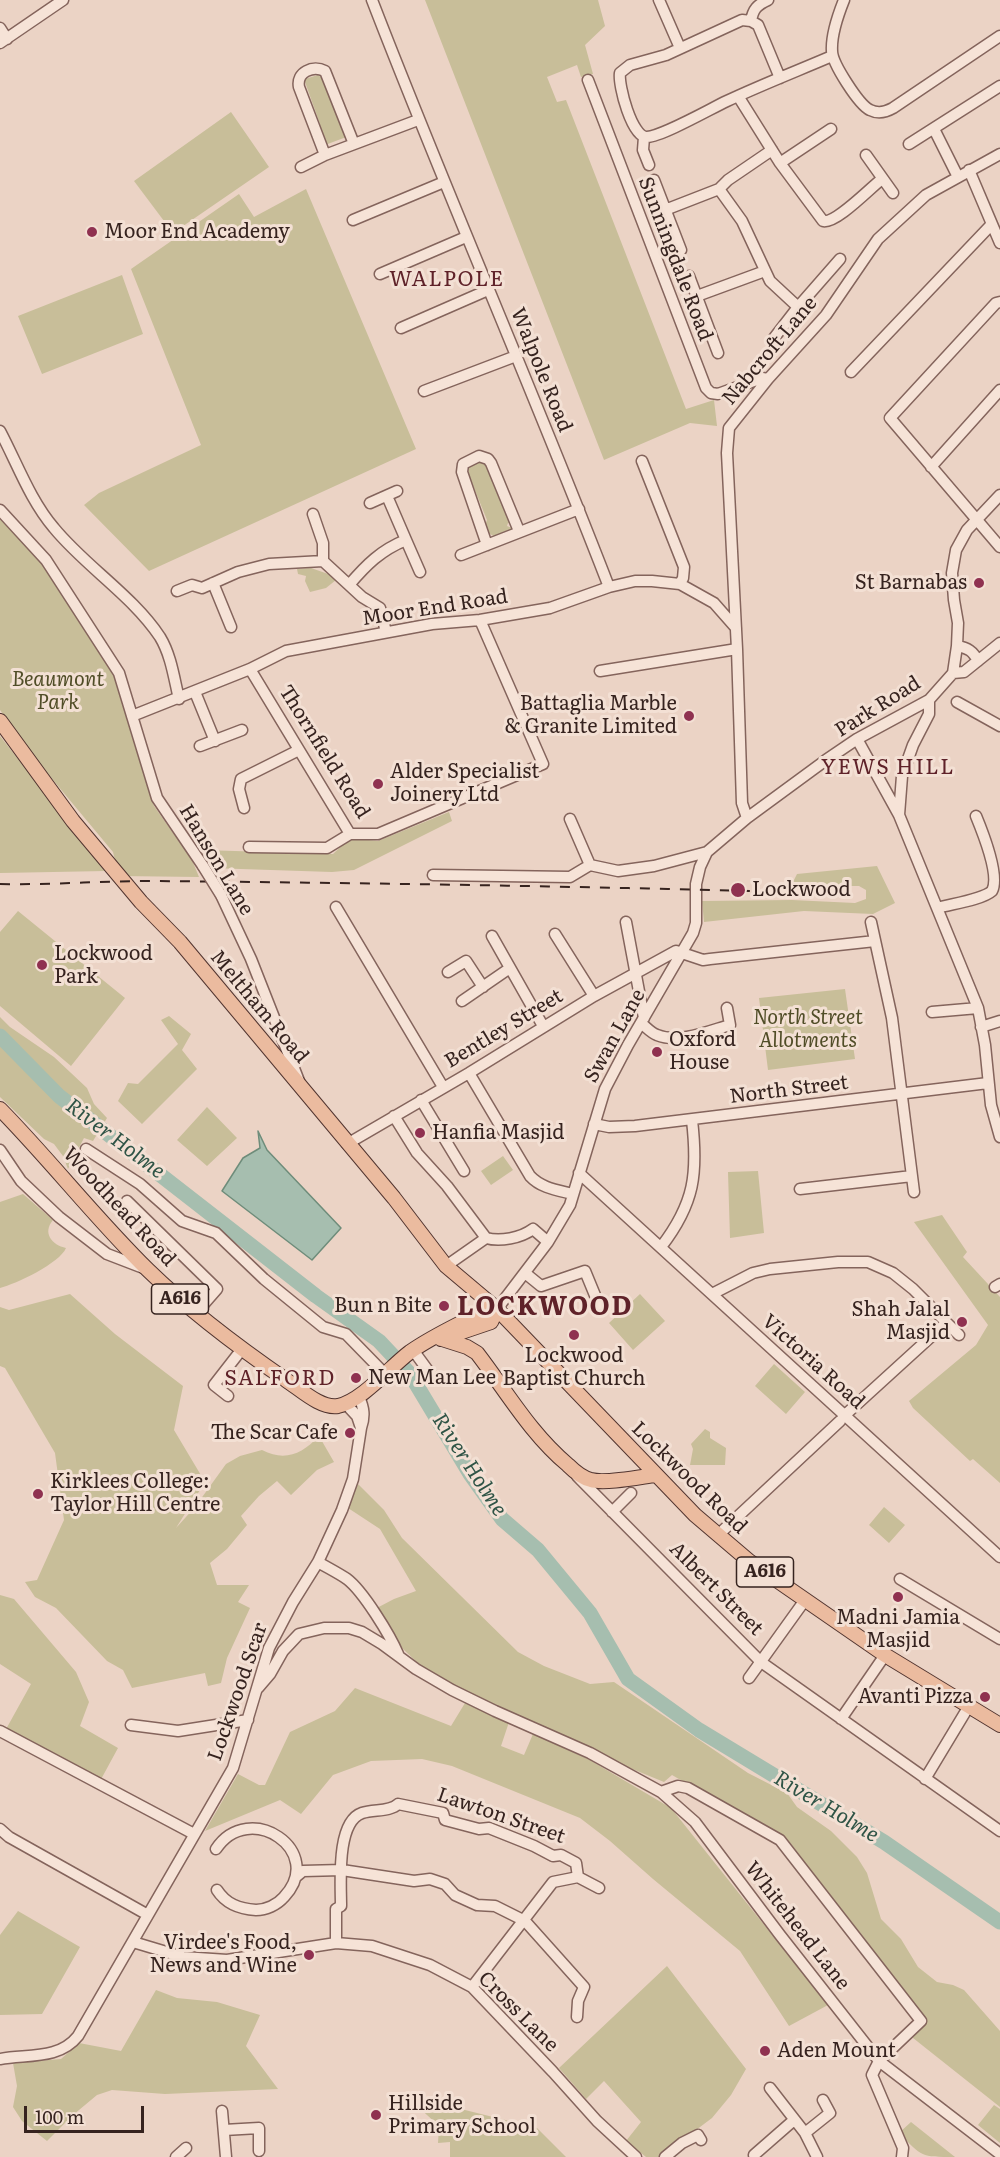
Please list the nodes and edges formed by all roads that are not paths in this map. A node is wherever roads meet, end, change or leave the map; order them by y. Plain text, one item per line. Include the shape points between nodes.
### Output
1 (63, 0) edge
2 (372, 0) edge
3 (659, 0) edge
4 (768, 0) edge
5 (844, 0) edge
6 (751, 21) junction
7 (0, 28) edge
8 (1000, 36) edge
9 (3, 41) edge
10 (680, 48) junction
11 (832, 56) junction
12 (780, 78) junction
13 (588, 80) dead end
14 (1000, 86) edge
15 (738, 96) junction
16 (418, 120) junction
17 (831, 129) dead end
18 (934, 129) junction
19 (644, 137) junction
20 (354, 144) junction
21 (909, 144) dead end
22 (772, 150) junction
23 (1000, 154) edge
24 (325, 155) junction
25 (866, 156) dead end
26 (780, 163) junction
27 (649, 165) dead end
28 (301, 167) dead end
29 (969, 171) junction
30 (958, 177) junction
31 (882, 178) junction
32 (654, 180) dead end
33 (444, 182) junction
34 (719, 189) junction
35 (893, 193) dead end
36 (665, 210) junction
37 (352, 220) dead end
38 (991, 225) junction
39 (466, 237) junction
40 (1000, 243) edge
41 (681, 250) dead end
42 (840, 259) dead end
43 (765, 271) junction
44 (380, 274) dead end
45 (689, 276) dead end
46 (488, 290) junction
47 (697, 296) junction
48 (1000, 302) edge
49 (798, 306) junction
50 (402, 328) dead end
51 (774, 338) dead end
52 (718, 353) dead end
53 (516, 356) junction
54 (851, 372) dead end
55 (768, 379) junction
56 (424, 390) dead end
57 (1000, 390) edge
58 (0, 431) edge
59 (642, 461) dead end
60 (931, 467) junction
61 (1000, 495) edge
62 (370, 503) dead end
63 (579, 509) junction
64 (0, 510) edge
65 (313, 514) dead end
66 (977, 520) junction
67 (519, 531) junction
68 (406, 540) junction
69 (488, 545) junction
70 (1000, 547) edge
71 (461, 555) dead end
72 (323, 561) junction
73 (420, 572) dead end
74 (213, 583) junction
75 (680, 584) junction
76 (349, 585) junction
77 (609, 587) junction
78 (177, 591) dead end
79 (480, 620) junction
80 (231, 627) dead end
81 (736, 628) junction
82 (386, 632) junction
83 (1000, 643) edge
84 (957, 646) junction
85 (737, 649) junction
86 (978, 661) junction
87 (250, 669) junction
88 (600, 671) dead end
89 (953, 673) junction
90 (195, 692) junction
91 (179, 699) junction
92 (928, 700) junction
93 (957, 702) dead end
94 (132, 716) junction
95 (0, 721) edge
96 (1000, 726) edge
97 (242, 730) dead end
98 (857, 739) junction
99 (215, 741) junction
100 (201, 746) dead end
101 (299, 750) junction
102 (244, 808) dead end
103 (899, 815) junction
104 (976, 816) dead end
105 (747, 818) junction
106 (570, 819) dead end
107 (350, 834) junction
108 (249, 847) dead end
109 (707, 852) junction
110 (590, 865) junction
111 (433, 875) dead end
112 (336, 907) dead end
113 (937, 908) junction
114 (626, 922) dead end
115 (871, 922) dead end
116 (555, 934) dead end
117 (492, 936) dead end
118 (875, 941) junction
119 (682, 953) junction
120 (510, 968) junction
121 (448, 972) dead end
122 (636, 973) junction
123 (483, 987) junction
124 (594, 996) junction
125 (462, 1002) dead end
126 (727, 1008) dead end
127 (978, 1008) junction
128 (932, 1012) dead end
129 (642, 1021) junction
130 (1000, 1021) edge
131 (543, 1026) junction
132 (981, 1027) junction
133 (469, 1073) junction
134 (988, 1083) junction
135 (300, 1087) junction
136 (443, 1087) junction
137 (902, 1095) junction
138 (421, 1100) junction
139 (0, 1109) edge
140 (394, 1116) junction
141 (692, 1120) junction
142 (594, 1124) junction
143 (1000, 1137) edge
144 (347, 1144) junction
145 (86, 1149) dead end
146 (2, 1158) edge
147 (464, 1172) dead end
148 (579, 1173) junction
149 (912, 1176) junction
150 (574, 1190) junction
151 (800, 1190) dead end
152 (914, 1192) dead end
153 (601, 1194) junction
154 (127, 1201) dead end
155 (486, 1238) junction
156 (548, 1242) junction
157 (661, 1246) junction
158 (447, 1266) junction
159 (149, 1270) junction
160 (525, 1273) junction
161 (712, 1294) junction
162 (599, 1305) dead end
163 (496, 1309) junction
164 (196, 1313) junction
165 (946, 1323) junction
166 (958, 1335) dead end
167 (436, 1339) junction
168 (242, 1349) junction
169 (412, 1351) junction
170 (386, 1371) junction
171 (432, 1376) dead end
172 (228, 1396) dead end
173 (358, 1396) junction
174 (345, 1403) junction
175 (843, 1418) junction
176 (361, 1428) junction
177 (573, 1470) junction
178 (656, 1475) junction
179 (631, 1493) dead end
180 (612, 1512) junction
181 (718, 1535) junction
182 (1000, 1557) edge
183 (318, 1562) junction
184 (900, 1579) dead end
185 (805, 1600) junction
186 (1000, 1639) edge
187 (398, 1654) junction
188 (885, 1655) junction
189 (761, 1662) junction
190 (749, 1678) dead end
191 (258, 1688) junction
192 (969, 1706) junction
193 (841, 1719) junction
194 (248, 1720) junction
195 (131, 1725) dead end
196 (1000, 1725) edge
197 (0, 1731) edge
198 (925, 1779) junction
199 (662, 1792) junction
200 (0, 1829) edge
201 (1000, 1831) edge
202 (194, 1834) junction
203 (216, 1850) dead end
204 (342, 1870) junction
205 (297, 1876) junction
206 (578, 1877) junction
207 (599, 1888) dead end
208 (217, 1890) dead end
209 (148, 1915) junction
210 (525, 1921) junction
211 (133, 1942) junction
212 (336, 1943) junction
213 (472, 1987) junction
214 (581, 2014) dead end
215 (0, 2059) edge
216 (879, 2061) junction
217 (770, 2088) dead end
218 (823, 2100) dead end
219 (222, 2111) dead end
220 (794, 2120) junction
221 (224, 2130) junction
222 (805, 2133) junction
223 (701, 2140) dead end
224 (186, 2148) dead end
225 (259, 2151) dead end
226 (759, 2154) edge
227 (1000, 2154) edge
228 (905, 2156) edge
229 (176, 2157) edge
230 (226, 2157) edge
231 (636, 2157) edge
232 (664, 2157) edge
233 (817, 2157) edge

1 - 9 street
2 - 16 street, Walpole Road
3 - 10 street
4 - 6 street via 752,12
5 - 11 street
6 - 10 street via 742,20
6 - 12 street via 758,25
7 - 9 street
8 - 11 street via 885,112 863,105
10 - 19 street via 630,64 620,73 628,114
11 - 12 street
12 - 15 street
13 - 55 street, Sunningdale Road via 706,388 718,394
14 - 18 street
15 - 19 street via 661,133
15 - 22 street
16 - 20 street
16 - 33 street, Walpole Road
17 - 26 street
18 - 21 street
18 - 30 street
19 - 27 street via 643,150
20 - 24 street
20 - 24 street via 326,71 317,68 304,72 299,87
22 - 26 street
22 - 34 street
23 - 29 street, Nabcroft Lane
24 - 28 street
25 - 31 street
26 - 31 street via 827,222 844,213
29 - 30 street, Nabcroft Lane
29 - 38 street
30 - 55 street, Nabcroft Lane via 926,195 879,239 826,315
31 - 35 street
32 - 36 street
33 - 37 street
33 - 39 street, Walpole Road
34 - 36 street
34 - 43 street via 742,221
36 - 41 street
38 - 40 street
38 - 54 street
39 - 44 street
39 - 46 street, Walpole Road
42 - 49 street
43 - 47 street
43 - 49 street via 781,293
45 - 47 street
46 - 50 street
46 - 53 street, Walpole Road
47 - 52 street
48 - 60 street via 890,418
49 - 51 street
53 - 56 street
53 - 63 street, Walpole Road
55 - 81 street, Nabcroft Lane via 729,428
57 - 60 street
58 - 91 street via 44,516 160,638
59 - 75 street via 684,567
60 - 66 street
61 - 66 street
62 - 68 street via 392,494
63 - 67 street
63 - 77 street, Walpole Road
64 - 94 street, Hanson Lane via 46,560 119,673
65 - 72 street via 323,543
66 - 70 street
66 - 84 street via 956,549 952,573
67 - 69 street
67 - 69 street via 491,463 479,456 464,464 462,472
68 - 73 street
68 - 76 street via 388,547 370,561
69 - 71 street
72 - 74 street via 269,564
72 - 76 street
74 - 78 street
74 - 80 street
75 - 77 street, Moor End Road via 635,581
75 - 81 street, Moor End Road via 714,603
76 - 82 street via 380,608
77 - 79 street, Moor End Road via 550,608
79 - 82 street, Moor End Road
79 - 107 street, Thornfield Road via 543,764 378,834
81 - 85 street, Nabcroft Lane
82 - 87 street, Moor End Road via 286,651
83 - 86 street
84 - 86 street via 966,647
84 - 89 street
85 - 88 street
85 - 105 street, Nabcroft Lane via 742,803
86 - 89 street via 964,672
87 - 90 street, Moor End Road
87 - 101 street, Thornfield Road
89 - 92 street, Park Road
90 - 91 street, Moor End Road
90 - 99 street
91 - 94 street, Moor End Road
92 - 98 street, Park Road
92 - 103 street via 929,714 902,776
93 - 96 street
94 - 135 street, Hanson Lane, bridge via 157,798 221,895 273,1011
95 - 135 main road, Meltham Road via 73,821
97 - 99 street
98 - 103 street
98 - 105 street, Park Road
99 - 100 street
101 - 102 street via 241,779 239,789
101 - 107 street, Thornfield Road
103 - 113 street
104 - 113 street via 997,867 996,885 983,896
105 - 109 street, Swan Lane
106 - 110 street
107 - 108 street via 327,848
109 - 110 street via 618,871
109 - 119 street, Swan Lane via 696,884 696,922
110 - 111 street via 570,877
112 - 136 street
113 - 127 street
114 - 122 street
115 - 118 street
116 - 124 street
117 - 120 street
118 - 119 street via 703,960
118 - 137 street via 892,1018
119 - 122 street, Bentley Street via 676,951
119 - 129 street, Swan Lane
120 - 123 street
120 - 131 street
121 - 123 street via 466,961
122 - 124 street, Bentley Street
122 - 129 street
123 - 125 street
124 - 131 street, Bentley Street
126 - 129 street via 730,1025 689,1035 657,1035
127 - 128 street
127 - 132 street
129 - 142 street, Swan Lane via 605,1089
130 - 132 street
131 - 133 street, Bentley Street
132 - 134 street
133 - 136 street, Bentley Street
133 - 150 street, Victoria Road via 530,1176 547,1187
134 - 137 street, North Street
134 - 143 street
135 - 144 main road, Meltham Road
136 - 138 street, Bentley Street
137 - 141 street, North Street
137 - 149 street
138 - 140 street, Bentley Street
138 - 147 street
139 - 159 main road, Woodhead Road / A616
140 - 144 street, Bentley Street
140 - 155 street via 417,1153
141 - 142 street, North Street via 622,1127
141 - 157 street via 696,1158 692,1189 682,1215
142 - 148 street, Swan Lane
144 - 158 main road, Meltham Road
145 - 170 street via 140,1184 182,1221 216,1233 323,1327 346,1334
146 - 159 street via 59,1217 107,1254
148 - 150 street, Swan Lane
148 - 153 street, Victoria Road
149 - 151 street
149 - 152 street
150 - 153 street, Victoria Road
150 - 156 street, Swan Lane via 570,1205
153 - 157 street, Victoria Road
154 - 164 street via 217,1288
155 - 156 street via 517,1236 533,1229
155 - 158 street
156 - 160 street, Swan Lane
157 - 161 street, Victoria Road
158 - 163 main road, Meltham Road
159 - 164 main road, Woodhead Road / A616
160 - 162 street via 541,1286 585,1271
160 - 163 street, Swan Lane
161 - 165 street via 753,1273 770,1269 868,1262 893,1273 914,1289
161 - 175 street, Victoria Road
163 - 167 main road via 486,1310
163 - 178 main road, Lockwood Road / A616
164 - 168 main road, Woodhead Road / A616
165 - 166 street
165 - 175 street
167 - 169 main road
167 - 177 main road, Albert Street via 477,1353 531,1429
168 - 172 street via 214,1385
168 - 174 main road, Woodhead Road / A616 via 319,1402 336,1406
169 - 170 main road
169 - 171 street
170 - 173 main road
173 - 174 main road
173 - 176 street, Lockwood Scar via 364,1407
174 - 176 street via 357,1416
175 - 181 street
175 - 182 street, Victoria Road
176 - 183 street, Lockwood Scar via 353,1479
177 - 178 main road via 591,1481
177 - 180 street, Albert Street
178 - 181 main road, Lockwood Road / A616
179 - 180 street
180 - 189 street, Albert Street
181 - 185 main road, Lockwood Road / A616
183 - 187 street via 358,1590
183 - 191 street, Lockwood Scar via 278,1629
184 - 186 street via 922,1598
185 - 188 main road, Lockwood Road / A616
185 - 189 street
187 - 191 street, Whitehead Lane via 349,1628 310,1630 291,1641
187 - 199 street, Whitehead Lane via 452,1690 554,1736
188 - 192 main road, Lockwood Road / A616
188 - 193 street
189 - 190 street
189 - 193 street, Albert Street
191 - 194 street, Lockwood Scar
192 - 196 main road, Lockwood Road / A616
192 - 198 street
193 - 198 street, Albert Street
194 - 195 street via 178,1731
194 - 202 street, Lockwood Scar via 233,1768
197 - 202 street
198 - 201 street, Albert Street
199 - 216 street, Whitehead Lane via 695,1822
199 - 216 street via 678,1786 688,1788 780,1840 921,2021
200 - 209 street via 9,1838
202 - 209 street, Lockwood Scar
203 - 205 street via 230,1834 251,1828 271,1832 293,1852
204 - 205 street via 303,1871
204 - 206 street, Lawton Street via 342,1843 352,1821 359,1814 393,1809 398,1804 443,1813 445,1820 479,1830 489,1828 553,1856 561,1855 576,1863
204 - 210 street via 414,1881 430,1879 477,1905 495,1906
204 - 212 street, Lawton Street
205 - 208 street via 278,1904 260,1910 233,1905
206 - 207 street
206 - 210 street via 554,1882
209 - 211 street, Lockwood Scar
210 - 213 street
210 - 214 street via 584,1987 578,2001
211 - 212 street, Cross Lane via 183,1957 227,1960
211 - 215 street, Lockwood Scar via 73,2043 48,2054
212 - 213 street, Cross Lane via 372,1946 430,1965
213 - 231 street, Cross Lane via 597,2121
216 - 227 street, Whitehead Lane
216 - 228 street via 872,2075
217 - 220 street
218 - 222 street via 830,2113
219 - 221 street
220 - 222 street
220 - 226 street
221 - 225 street via 259,2128
221 - 230 street
222 - 233 street
223 - 232 street via 698,2135
224 - 229 street

